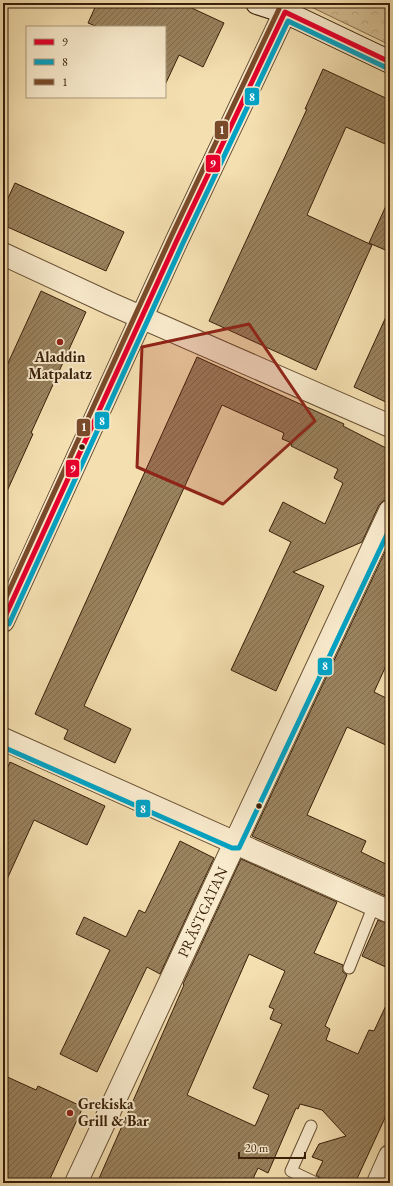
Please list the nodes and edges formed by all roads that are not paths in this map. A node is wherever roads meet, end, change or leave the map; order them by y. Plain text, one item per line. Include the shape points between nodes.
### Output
1 (257, 3) edge
2 (277, 8) edge
3 (390, 62) edge
4 (3, 254) edge
5 (142, 316) junction
6 (390, 426) edge
7 (390, 511) edge
8 (3, 621) edge
9 (3, 739) edge
10 (235, 842) junction
11 (382, 908) edge
12 (349, 968) dead end
13 (311, 1126) dead end
14 (390, 1156) edge
15 (76, 1183) edge
16 (316, 1183) edge
17 (378, 1183) edge

1 - 2 street
2 - 3 street
2 - 5 street
4 - 5 street
5 - 6 street
5 - 8 street
7 - 10 street, PRÄSTGATAN
9 - 10 street
10 - 11 street
10 - 15 street, PRÄSTGATAN
11 - 12 lane
13 - 16 lane via 291,1171
14 - 17 street

